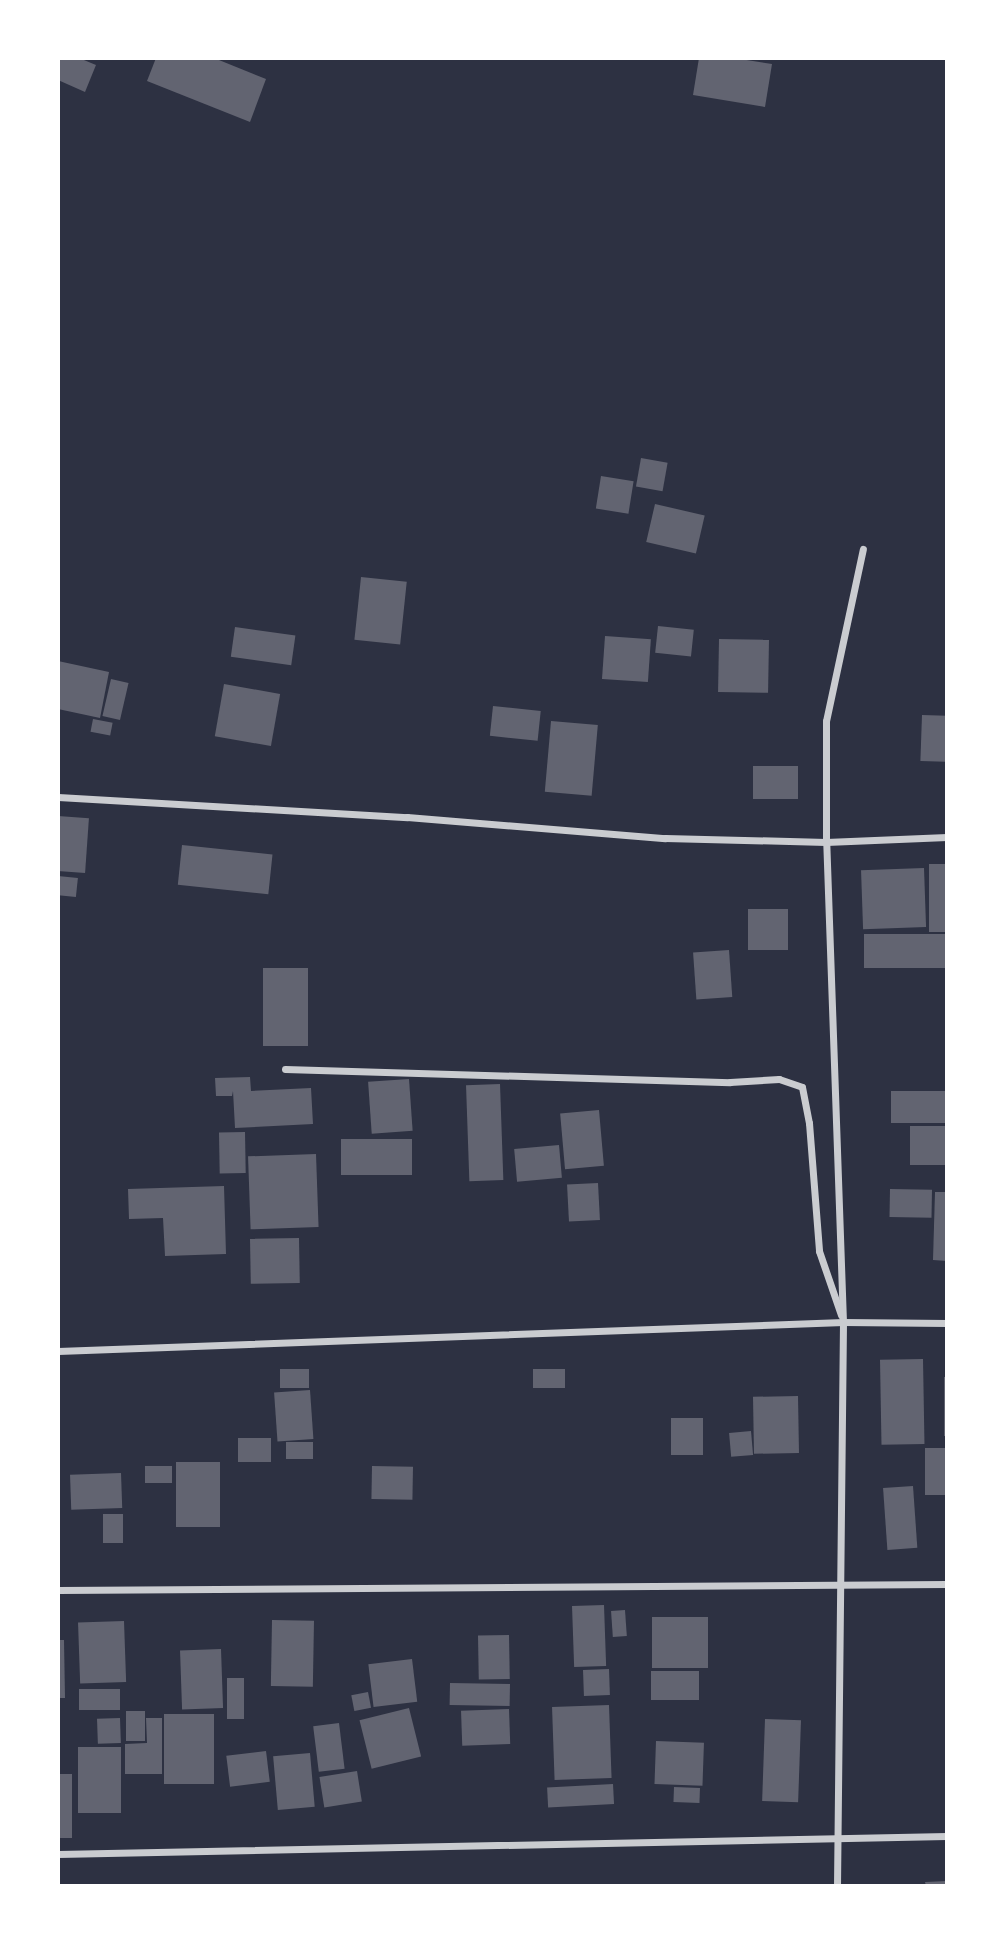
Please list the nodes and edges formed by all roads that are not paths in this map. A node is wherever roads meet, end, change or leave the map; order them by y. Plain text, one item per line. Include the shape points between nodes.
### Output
1 (863, 549) dead end
2 (58, 797) edge
3 (947, 836) edge
4 (826, 842) junction
5 (285, 1069) dead end
6 (843, 1322) junction
7 (947, 1323) edge
8 (58, 1351) edge
9 (947, 1584) edge
10 (838, 1585) junction
11 (58, 1590) edge
12 (947, 1836) edge
13 (836, 1838) junction
14 (58, 1854) edge
15 (838, 1886) edge

1 - 4 street via 826,721
2 - 4 street via 407,817 665,838
3 - 4 street
4 - 6 street
5 - 6 street via 730,1082 779,1079 802,1087 810,1123 819,1251
6 - 7 street
6 - 8 street
6 - 10 street
9 - 10 street
10 - 11 street
10 - 13 street
12 - 13 street
13 - 14 street
13 - 15 street

